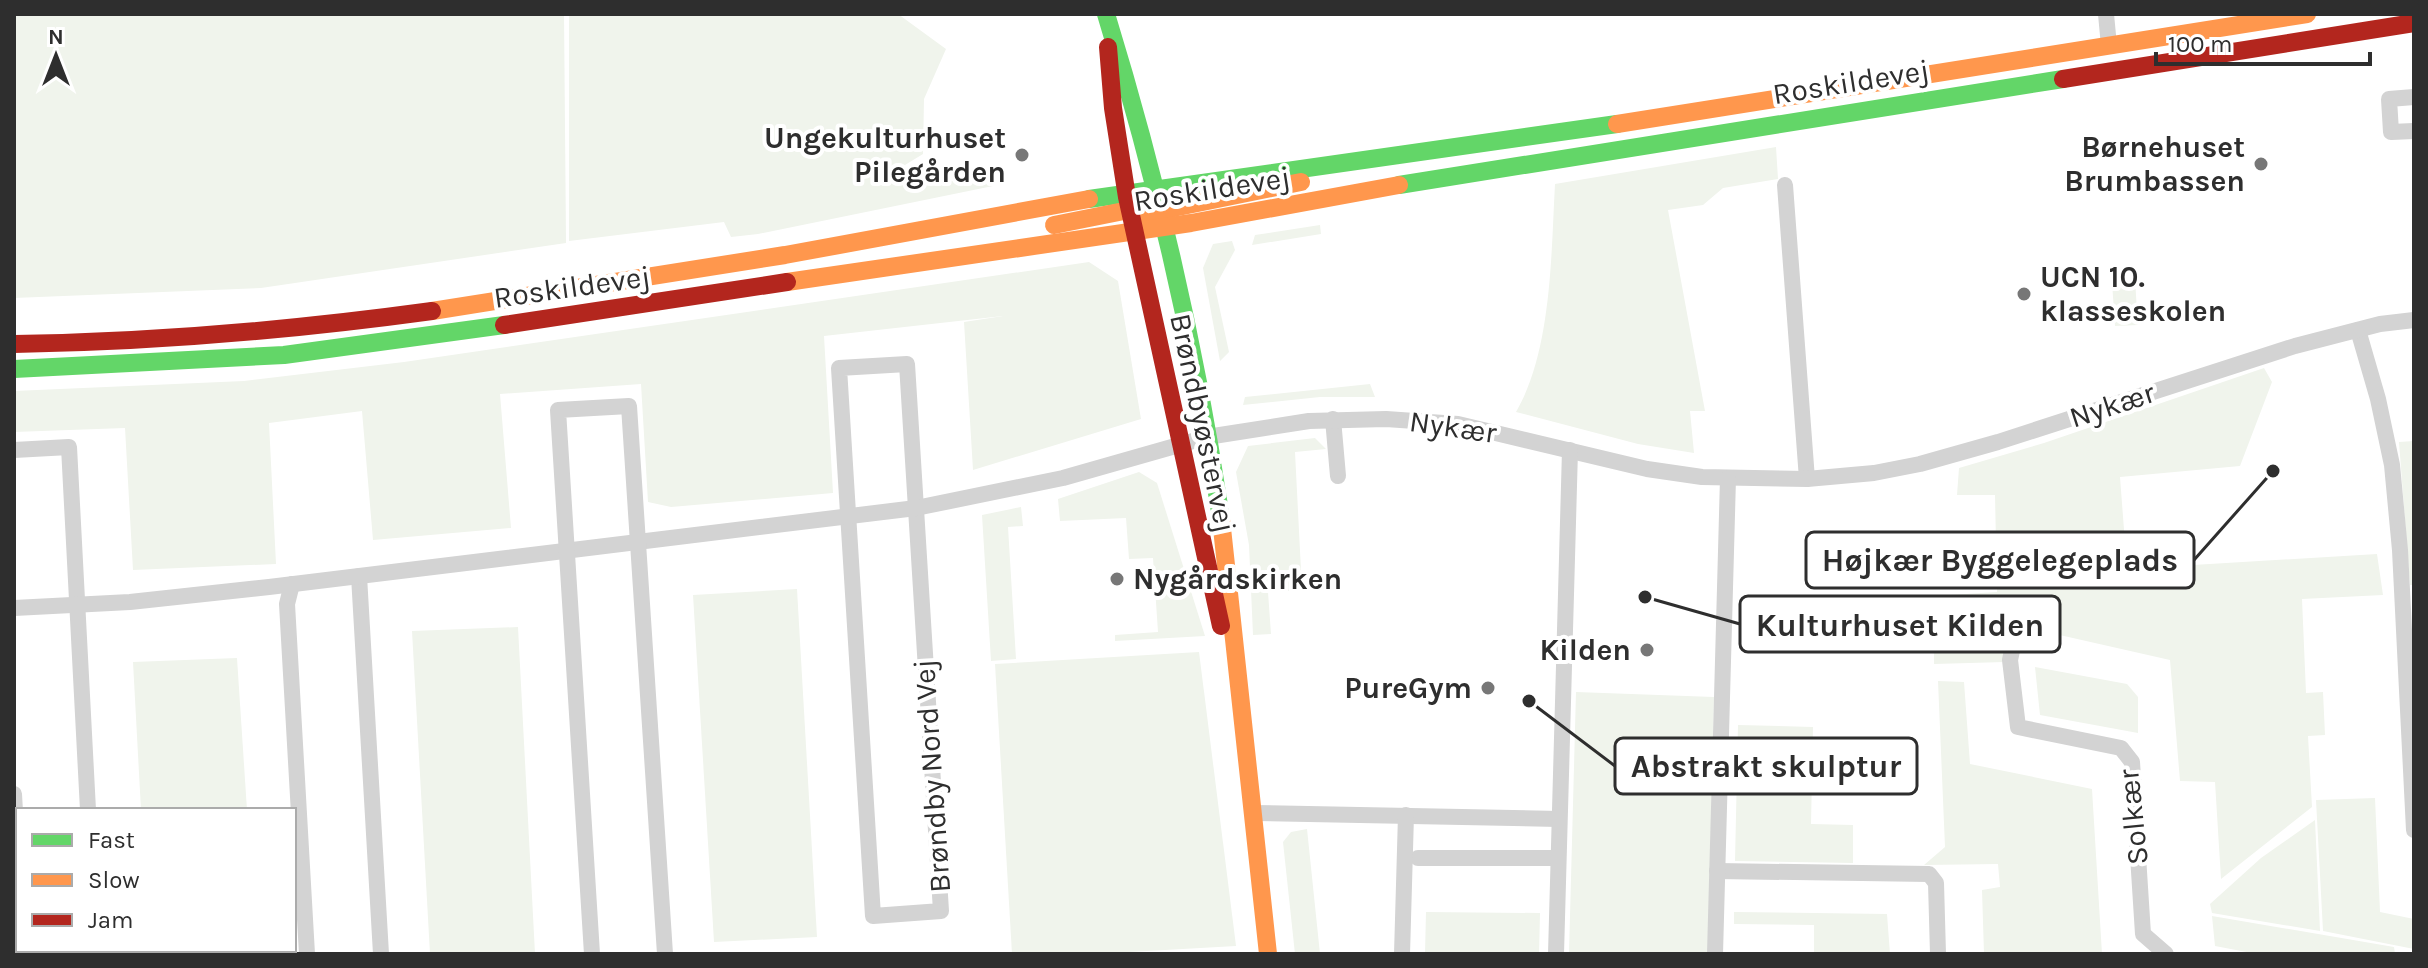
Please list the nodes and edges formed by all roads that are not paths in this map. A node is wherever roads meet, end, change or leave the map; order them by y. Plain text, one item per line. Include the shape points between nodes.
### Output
1 (1105, 14) edge
2 (2106, 14) edge
3 (2307, 14) edge
4 (2414, 23) edge
5 (2109, 46) junction
6 (2414, 97) edge
7 (2414, 131) edge
8 (1785, 185) dead end
9 (1146, 211) junction
10 (2414, 320) edge
11 (2358, 330) junction
12 (14, 344) edge
13 (14, 369) edge
14 (1333, 419) junction
15 (1207, 437) junction
16 (1177, 444) junction
17 (14, 450) edge
18 (1570, 450) junction
19 (1338, 476) dead end
20 (1728, 478) junction
21 (1807, 479) junction
22 (916, 508) junction
23 (848, 516) junction
24 (638, 542) junction
25 (567, 550) junction
26 (359, 576) junction
27 (292, 584) junction
28 (76, 605) junction
29 (14, 608) edge
30 (2020, 613) dead end
31 (1235, 662) junction
32 (14, 794) edge
33 (88, 808) edge
34 (1254, 813) junction
35 (1406, 815) junction
36 (1559, 819) junction
37 (16, 830) edge
38 (2414, 830) edge
39 (1418, 858) dead end
40 (1558, 858) junction
41 (1717, 871) junction
42 (307, 954) edge
43 (381, 954) edge
44 (592, 954) edge
45 (665, 954) edge
46 (1268, 954) edge
47 (1402, 954) edge
48 (1556, 954) edge
49 (1715, 954) edge
50 (1938, 954) edge
51 (2166, 954) edge

1 - 9 main road via 1133,98
1 - 9 main road via 1109,105
2 - 5 street
3 - 5 main road, Roskildevej
4 - 9 main road, Roskildevej via 1449,176
5 - 9 main road, Roskildevej via 1360,162
6 - 7 street via 2389,99 2391,132
8 - 21 street
9 - 12 main road, Roskildevej via 785,255 433,311 223,336
9 - 13 main road, Roskildevej via 972,253 619,309 284,355
9 - 15 main road, Brøndbyøstervej via 1196,371
9 - 16 main road, Brøndbyøstervej
10 - 11 street, Nykær
11 - 21 street, Nykær via 1920,464
11 - 38 street via 2392,465
14 - 15 street, Nykær
14 - 18 street, Nykær via 1449,423
14 - 19 street
15 - 16 street, Nykær
15 - 31 main road, Brøndbyøstervej via 1225,546
16 - 22 street via 1063,478
16 - 31 main road, Brøndbyøstervej via 1225,640
17 - 28 street via 69,447
18 - 20 street, Nykær via 1647,469
18 - 36 street
20 - 21 street, Nykær
20 - 41 street
22 - 23 street
22 - 23 street, Brøndby Nord Vej via 907,364 839,368
22 - 23 street, Brøndby Nord Vej via 941,911 873,916
23 - 24 street
24 - 25 street
24 - 25 street via 629,406 558,410
24 - 45 street
25 - 26 street
25 - 44 street
26 - 27 street
26 - 43 street
27 - 28 street
27 - 42 street via 287,604
28 - 29 street
28 - 33 street
30 - 51 street, Solkær via 2010,660 2018,727 2121,748 2132,762 2143,934
31 - 34 main road, Brøndbyøstervej
32 - 37 street
34 - 35 street
34 - 46 main road, Brøndbyøstervej
35 - 36 street
35 - 47 street
36 - 40 street
39 - 40 street
40 - 48 street
41 - 49 street
41 - 50 street via 1929,874 1936,883

